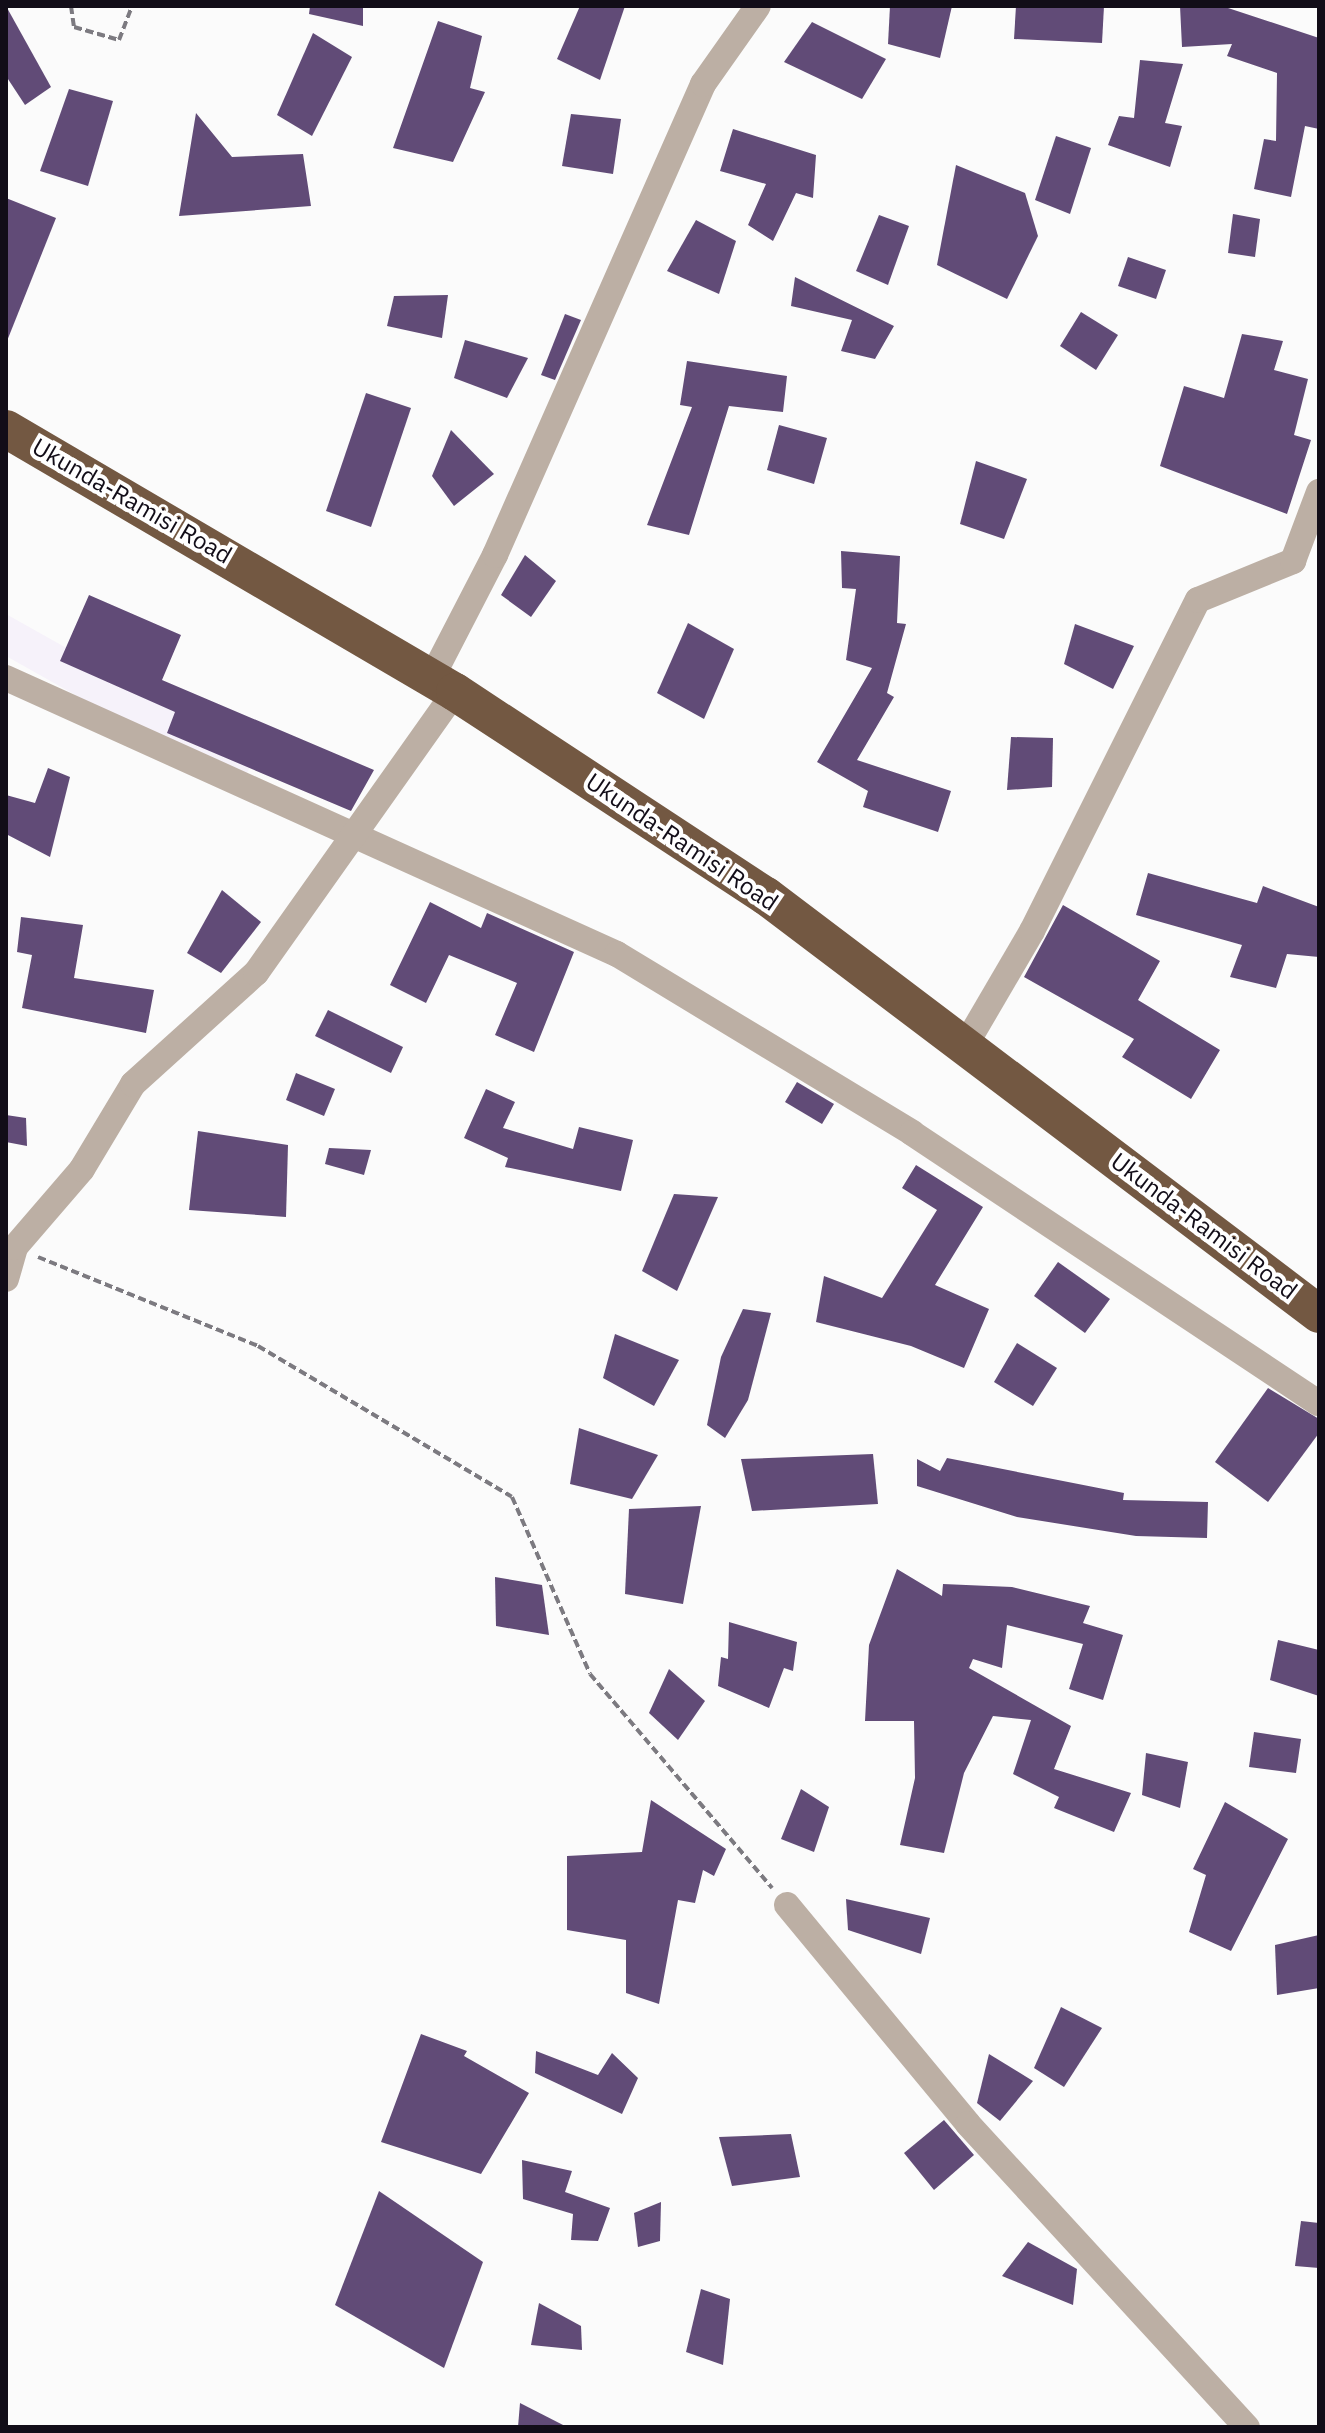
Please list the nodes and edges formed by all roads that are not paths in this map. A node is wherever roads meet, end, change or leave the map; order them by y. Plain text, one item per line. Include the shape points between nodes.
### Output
1 (758, 6) edge
2 (6, 429) edge
3 (1319, 492) edge
4 (6, 678) edge
5 (443, 686) junction
6 (356, 836) junction
7 (966, 1044) junction
8 (6, 1279) edge
9 (1319, 1314) edge
10 (1319, 1403) edge
11 (787, 1905) road end
12 (1247, 2427) edge

1 - 5 street via 703,84 495,555
2 - 5 highway, Ukunda-Ramisi Road
3 - 7 street via 1293,561 1198,600 1040,917
4 - 6 street
5 - 6 street
5 - 7 highway, Ukunda-Ramisi Road via 766,896
6 - 8 street via 256,973 133,1084 82,1169 15,1247
6 - 10 street via 617,954 912,1133
7 - 9 highway, Ukunda-Ramisi Road
11 - 12 street via 968,2124

